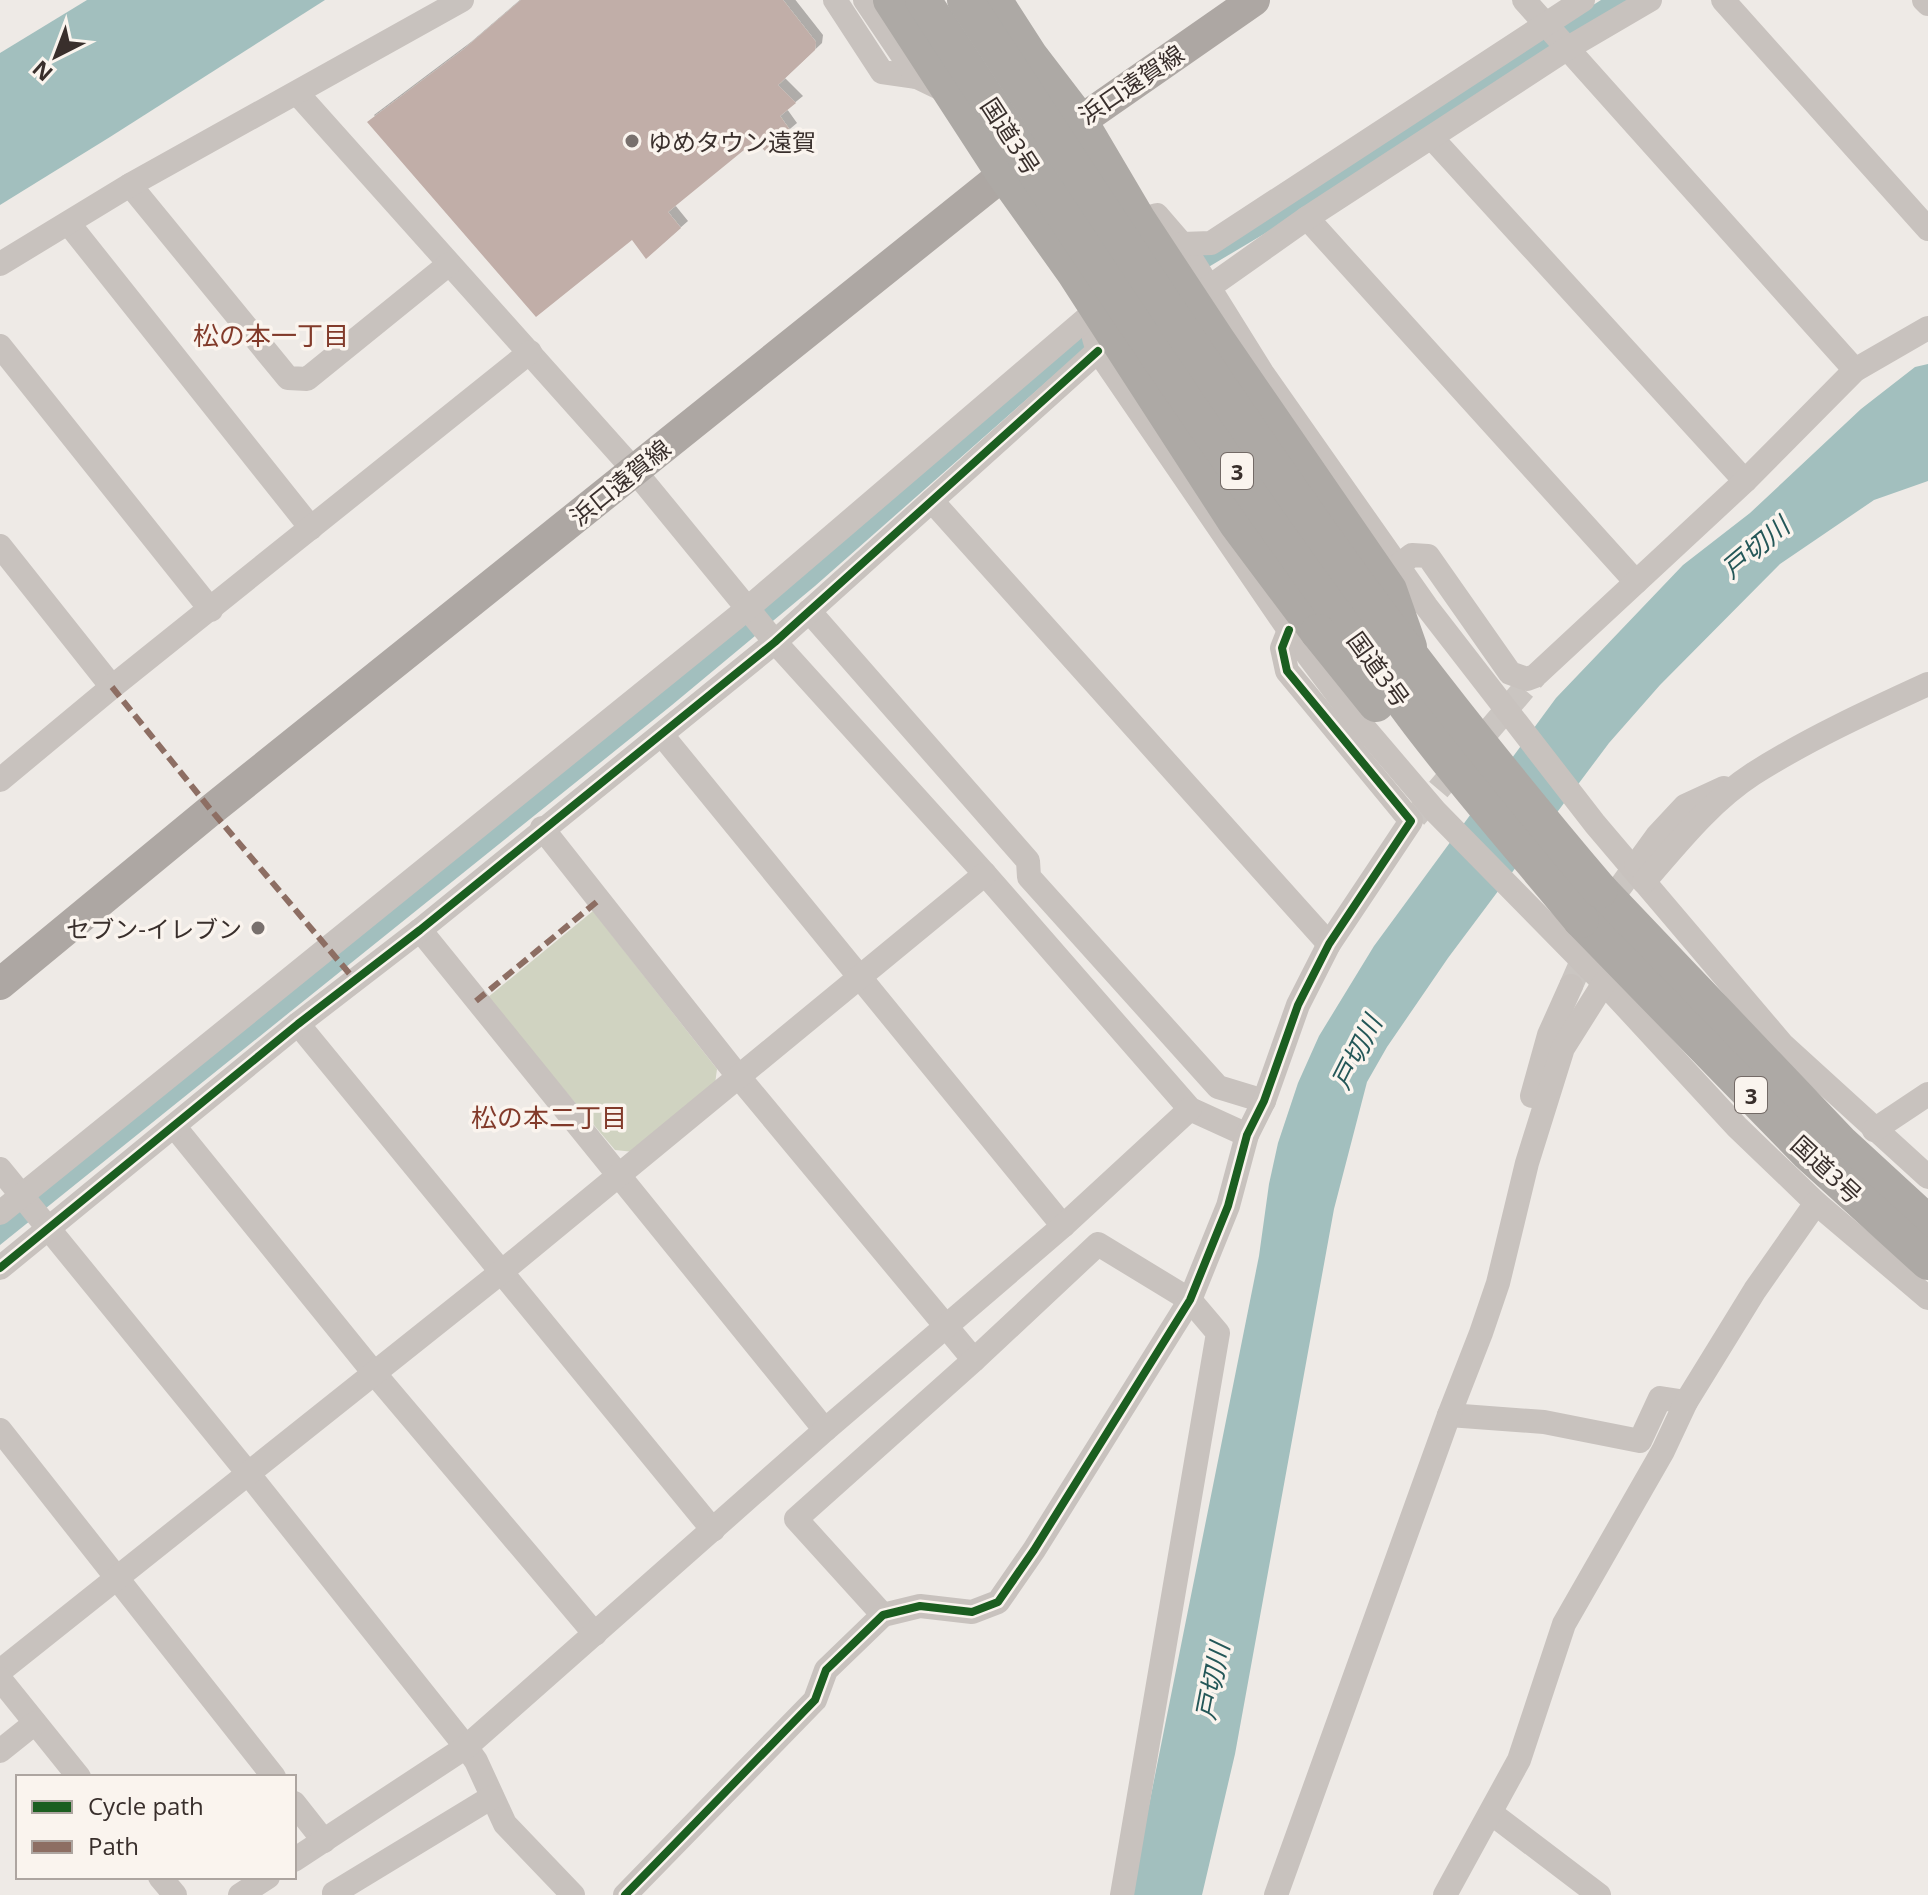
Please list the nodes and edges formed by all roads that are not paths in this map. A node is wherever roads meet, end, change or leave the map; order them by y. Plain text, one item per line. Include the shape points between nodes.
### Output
1 (462, 0) edge
2 (835, 0) edge
3 (865, 0) edge
4 (891, 0) edge
5 (923, 0) edge
6 (965, 0) edge
7 (994, 0) edge
8 (1254, 0) edge
9 (1524, 0) edge
10 (1583, 0) edge
11 (1650, 0) edge
12 (1723, 0) edge
13 (1546, 23) junction
14 (1568, 48) junction
15 (917, 77) junction
16 (297, 93) junction
17 (952, 94) junction
18 (1079, 120) junction
19 (1432, 138) junction
20 (1004, 174) junction
21 (130, 185) junction
22 (1307, 218) junction
23 (1138, 220) junction
24 (69, 224) junction
25 (1928, 229) edge
26 (1182, 244) junction
27 (0, 264) edge
28 (449, 264) junction
29 (1074, 272) junction
30 (1208, 288) junction
31 (1087, 318) junction
32 (1928, 328) edge
33 (0, 346) edge
34 (1098, 351) junction
35 (530, 352) junction
36 (1855, 370) junction
37 (634, 470) junction
38 (1745, 481) junction
39 (932, 501) junction
40 (311, 528) junction
41 (0, 546) edge
42 (1394, 578) junction
43 (1636, 582) junction
44 (748, 608) junction
45 (211, 610) junction
46 (809, 611) junction
47 (1304, 631) junction
48 (775, 642) junction
49 (1411, 654) junction
50 (1928, 684) edge
51 (112, 687) junction
52 (662, 735) junction
53 (5, 767) edge
54 (542, 828) junction
55 (1640, 873) junction
56 (985, 874) junction
57 (1572, 908) junction
58 (420, 930) junction
59 (1329, 944) junction
60 (859, 977) junction
61 (1604, 983) junction
62 (0, 984) edge
63 (1571, 986) tunnel mouth
64 (298, 1024) junction
65 (738, 1076) junction
66 (1928, 1094) edge
67 (1264, 1101) junction
68 (1190, 1109) junction
69 (174, 1126) junction
70 (1874, 1130) junction
71 (1247, 1135) junction
72 (1527, 1163) junction
73 (0, 1169) edge
74 (617, 1177) junction
75 (1928, 1177) edge
76 (21, 1196) junction
77 (1816, 1203) junction
78 (0, 1213) edge
79 (1928, 1223) edge
80 (1063, 1226) junction
81 (48, 1230) junction
82 (1928, 1262) edge
83 (0, 1268) edge
84 (500, 1273) junction
85 (1928, 1298) edge
86 (1190, 1300) junction
87 (945, 1328) junction
88 (974, 1360) junction
89 (374, 1373) junction
90 (1686, 1402) junction
91 (1449, 1415) junction
92 (0, 1430) edge
93 (825, 1430) junction
94 (247, 1472) junction
95 (713, 1530) junction
96 (118, 1578) junction
97 (883, 1615) junction
98 (595, 1634) junction
99 (0, 1671) edge
100 (0, 1679) edge
101 (35, 1723) junction
102 (466, 1747) junction
103 (0, 1751) edge
104 (77, 1775) edge
105 (272, 1775) edge
106 (492, 1797) junction
107 (296, 1806) edge
108 (1491, 1813) junction
109 (324, 1841) junction
110 (296, 1859) edge
111 (162, 1879) edge
112 (265, 1879) edge
113 (1587, 1892) edge
114 (175, 1895) edge
115 (240, 1895) edge
116 (336, 1895) edge
117 (572, 1895) edge
118 (625, 1895) edge
119 (1122, 1895) edge
120 (1276, 1895) edge
121 (1445, 1895) edge

1 - 16 street
2 - 15 street via 882,72
3 - 15 street
4 - 17 highway
5 - 57 highway, 国道3号 / 3, bridge via 1273,522 1413,717
6 - 49 highway, 国道3号 / 3, bridge via 1318,530
7 - 18 highway
8 - 18 main road, 浜口遠賀線
9 - 13 street
10 - 13 street
11 - 14 street
12 - 25 street
13 - 14 street
13 - 26 street via 1211,243
14 - 19 street
14 - 36 street
15 - 17 street
16 - 21 street
16 - 28 street
17 - 20 highway
18 - 20 main road, 浜口遠賀線
18 - 23 highway
19 - 22 street
19 - 38 street
20 - 29 highway
20 - 37 main road, 浜口遠賀線
21 - 24 street
21 - 28 street via 288,378 307,379
22 - 30 street
22 - 43 street
23 - 26 street via 1157,215
23 - 42 highway
24 - 27 street
24 - 40 street
26 - 30 street
28 - 35 street
29 - 31 street
29 - 47 highway
30 - 42 street
31 - 34 street
31 - 44 street
32 - 36 street
33 - 45 street
34 - 39 street
34 - 47 street
35 - 37 street
35 - 40 street
36 - 38 street
37 - 44 street
37 - 62 main road, 浜口遠賀線
38 - 43 street
39 - 46 street
39 - 59 street
40 - 45 street
41 - 51 street
42 - 43 street via 1412,555 1428,556 1510,673 1527,679
42 - 49 highway
42 - 55 street via 1426,606 1595,824
44 - 48 street
44 - 76 street
45 - 51 street
46 - 48 street
46 - 67 street via 1028,861 1029,877 1218,1087
47 - 57 highway, bridge via 1438,776
47 - 57 street via 1349,710 1436,812
47 - 59 street via 1282,648 1287,671 1411,821
48 - 52 street
48 - 56 street
49 - 57 highway, 国道3号 / 3, bridge via 1471,734
50 - 55 street via 1752,775
51 - 53 street
52 - 54 street
52 - 60 street
54 - 58 street
54 - 65 street
55 - 70 street via 1782,1044
56 - 60 street
56 - 68 street
57 - 61 street
57 - 79 highway, 国道3号 / 3
57 - 82 highway, 国道3号 / 3 via 1808,1153
58 - 64 street
58 - 74 street
59 - 67 street via 1298,1005
60 - 65 street
60 - 80 street
61 - 72 street via 1563,1048
61 - 77 street via 1737,1127
63 - 72 street via 1549,1035 1525,1123
64 - 69 street
64 - 84 street
65 - 74 street
65 - 87 street
66 - 70 street
67 - 71 street
68 - 71 street
68 - 80 street
69 - 81 street
69 - 89 street
70 - 75 street
71 - 86 street via 1228,1206
72 - 91 street via 1498,1283
73 - 76 street
74 - 84 street
74 - 93 street
76 - 78 street
76 - 81 street
77 - 85 street
77 - 90 street
80 - 87 street
81 - 83 street
81 - 94 street
84 - 89 street
84 - 95 street
86 - 88 street via 1098,1244
86 - 97 street via 998,1602 972,1612 920,1606
86 - 119 street via 1218,1333
87 - 88 street
87 - 93 street
88 - 97 street via 796,1519
89 - 94 street
89 - 98 street
90 - 91 street via 1660,1398 1640,1441 1544,1422
90 - 108 street via 1564,1624 1519,1760
91 - 120 street
92 - 96 street
93 - 95 street
94 - 96 street
94 - 102 street
95 - 98 street
96 - 99 street
96 - 105 street
97 - 118 street via 826,1670 815,1700
98 - 102 street
100 - 101 street
101 - 103 street
101 - 104 street
102 - 106 street
102 - 109 street
106 - 116 street
106 - 117 street via 505,1824
107 - 109 street
108 - 113 street
108 - 121 street
109 - 110 street
111 - 114 street
112 - 115 street

